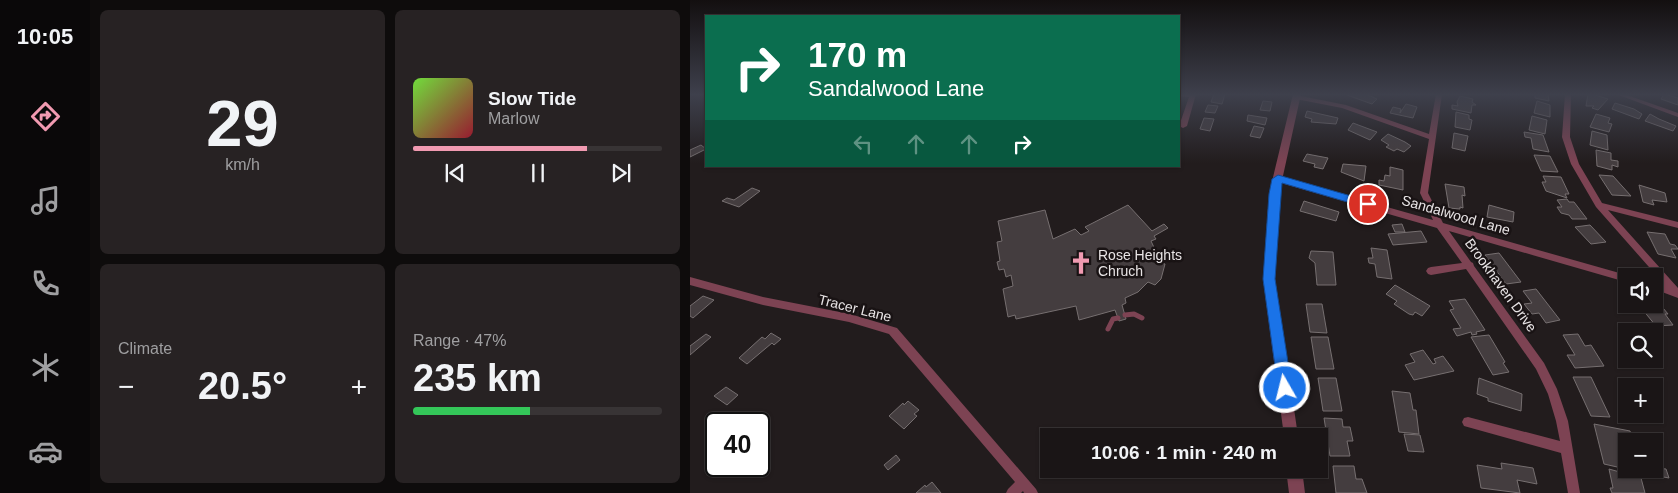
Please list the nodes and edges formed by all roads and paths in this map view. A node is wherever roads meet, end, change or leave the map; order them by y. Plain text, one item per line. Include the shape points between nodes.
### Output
1 (1186, 117) edge
2 (1291, 117) edge
3 (1374, 117) edge
4 (1435, 117) edge
5 (1567, 117) edge
6 (1183, 126) dead end
7 (1432, 138) junction
8 (1278, 179) junction
9 (1599, 205) junction
10 (1440, 225) junction
11 (1678, 225) edge
12 (1470, 265) junction
13 (1431, 271) dead end
14 (1618, 276) edge
15 (690, 280) edge
16 (1663, 289) edge
17 (1677, 293) edge
18 (1125, 315) dead end
19 (1118, 318) dead end
20 (1142, 318) dead end
21 (1108, 329) dead end
22 (1468, 422) dead end
23 (1290, 428) edge
24 (1566, 448) junction
25 (1295, 478) edge
26 (1023, 483) junction
27 (1012, 493) edge
28 (1032, 493) edge
29 (1297, 493) edge
30 (1574, 493) edge

1 - 6 street
2 - 8 street
3 - 7 street
4 - 7 street, Brookhaven Drive
5 - 9 street via 1568,149
7 - 10 street, Brookhaven Drive via 1424,193
8 - 10 street, Sandalwood Lane
8 - 23 street via 1274,194 1269,279
9 - 11 street
9 - 17 street
10 - 12 street, Brookhaven Drive
10 - 14 street, Sandalwood Lane
12 - 13 street
12 - 24 street, Brookhaven Drive via 1540,366 1553,392
15 - 26 street, Tracer Lane via 763,301 850,318 861,324 878,325 893,331
16 - 17 street
18 - 20 lane via 1134,314
19 - 21 lane via 1113,319
22 - 24 street
24 - 30 street, Brookhaven Drive
25 - 29 street
26 - 27 street
26 - 28 street, Tracer Lane

